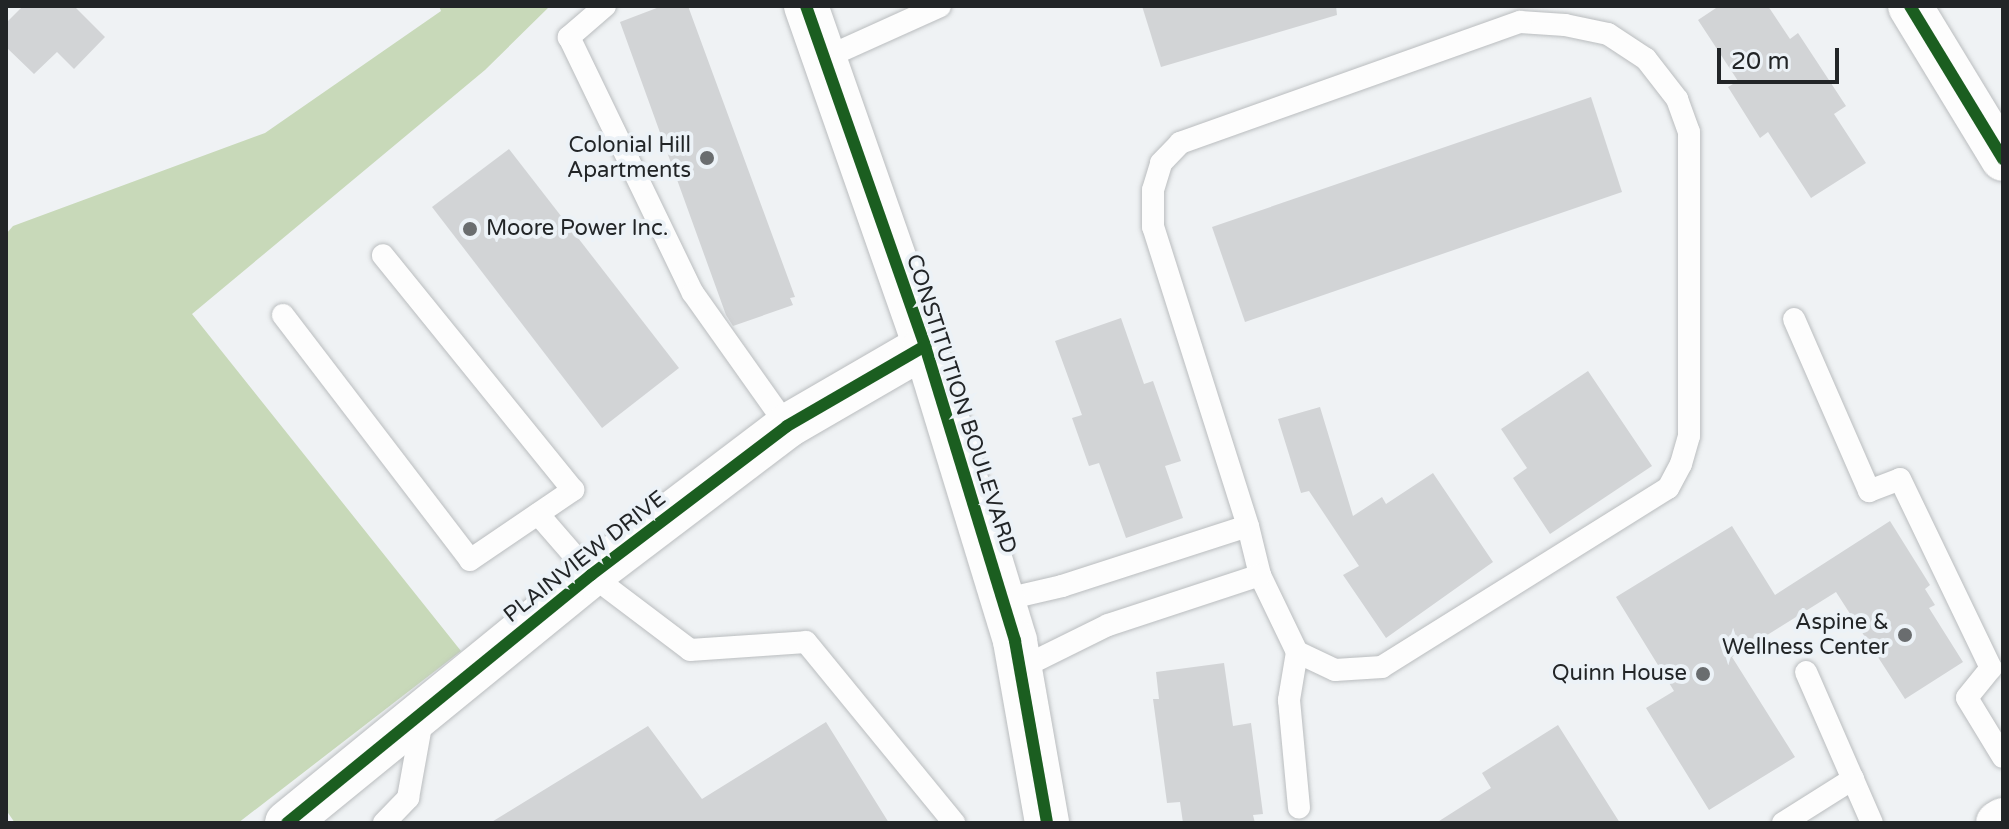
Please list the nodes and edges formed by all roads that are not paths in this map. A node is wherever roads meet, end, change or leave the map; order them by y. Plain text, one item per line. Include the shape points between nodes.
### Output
1 (605, 6) edge
2 (806, 6) edge
3 (940, 6) edge
4 (1910, 6) edge
5 (825, 58) junction
6 (2003, 159) edge
7 (383, 255) dead end
8 (283, 315) dead end
9 (1794, 319) dead end
10 (925, 346) junction
11 (787, 426) junction
12 (538, 514) junction
13 (1248, 526) junction
14 (591, 575) junction
15 (1260, 575) junction
16 (1002, 600) junction
17 (1297, 652) junction
18 (1019, 669) junction
19 (1806, 672) dead end
20 (424, 711) junction
21 (2003, 757) edge
22 (1853, 779) junction
23 (1299, 808) dead end
24 (2003, 820) edge
25 (287, 823) edge
26 (384, 823) edge
27 (954, 823) edge
28 (1047, 823) edge
29 (1783, 823) edge
30 (1872, 823) edge
31 (1998, 823) edge

1 - 11 lane via 569,37 693,293
2 - 5 main road, CONSTITUTION BOULEVARD
3 - 5 lane
4 - 6 main road
5 - 10 main road, CONSTITUTION BOULEVARD
7 - 12 lane via 573,490
8 - 12 lane via 470,560
9 - 21 lane via 1869,491 1900,479 1991,668 1967,698
10 - 11 main road, PLAINVIEW DRIVE
10 - 16 main road, CONSTITUTION BOULEVARD
11 - 14 main road, PLAINVIEW DRIVE
12 - 14 lane
13 - 15 lane
13 - 16 lane
13 - 17 lane via 1153,227 1153,190 1161,163 1180,143 1520,22 1608,34 1646,59 1677,99 1689,132 1689,436 1668,488 1382,667 1335,670
14 - 20 main road, PLAINVIEW DRIVE
14 - 27 lane via 690,650 806,642
15 - 17 lane
15 - 18 lane via 1108,625
16 - 18 main road, CONSTITUTION BOULEVARD
17 - 23 lane via 1289,700
18 - 28 main road, CONSTITUTION BOULEVARD
19 - 22 lane
20 - 25 main road, PLAINVIEW DRIVE
20 - 26 lane via 408,798
22 - 29 lane
22 - 30 lane
24 - 31 main road

